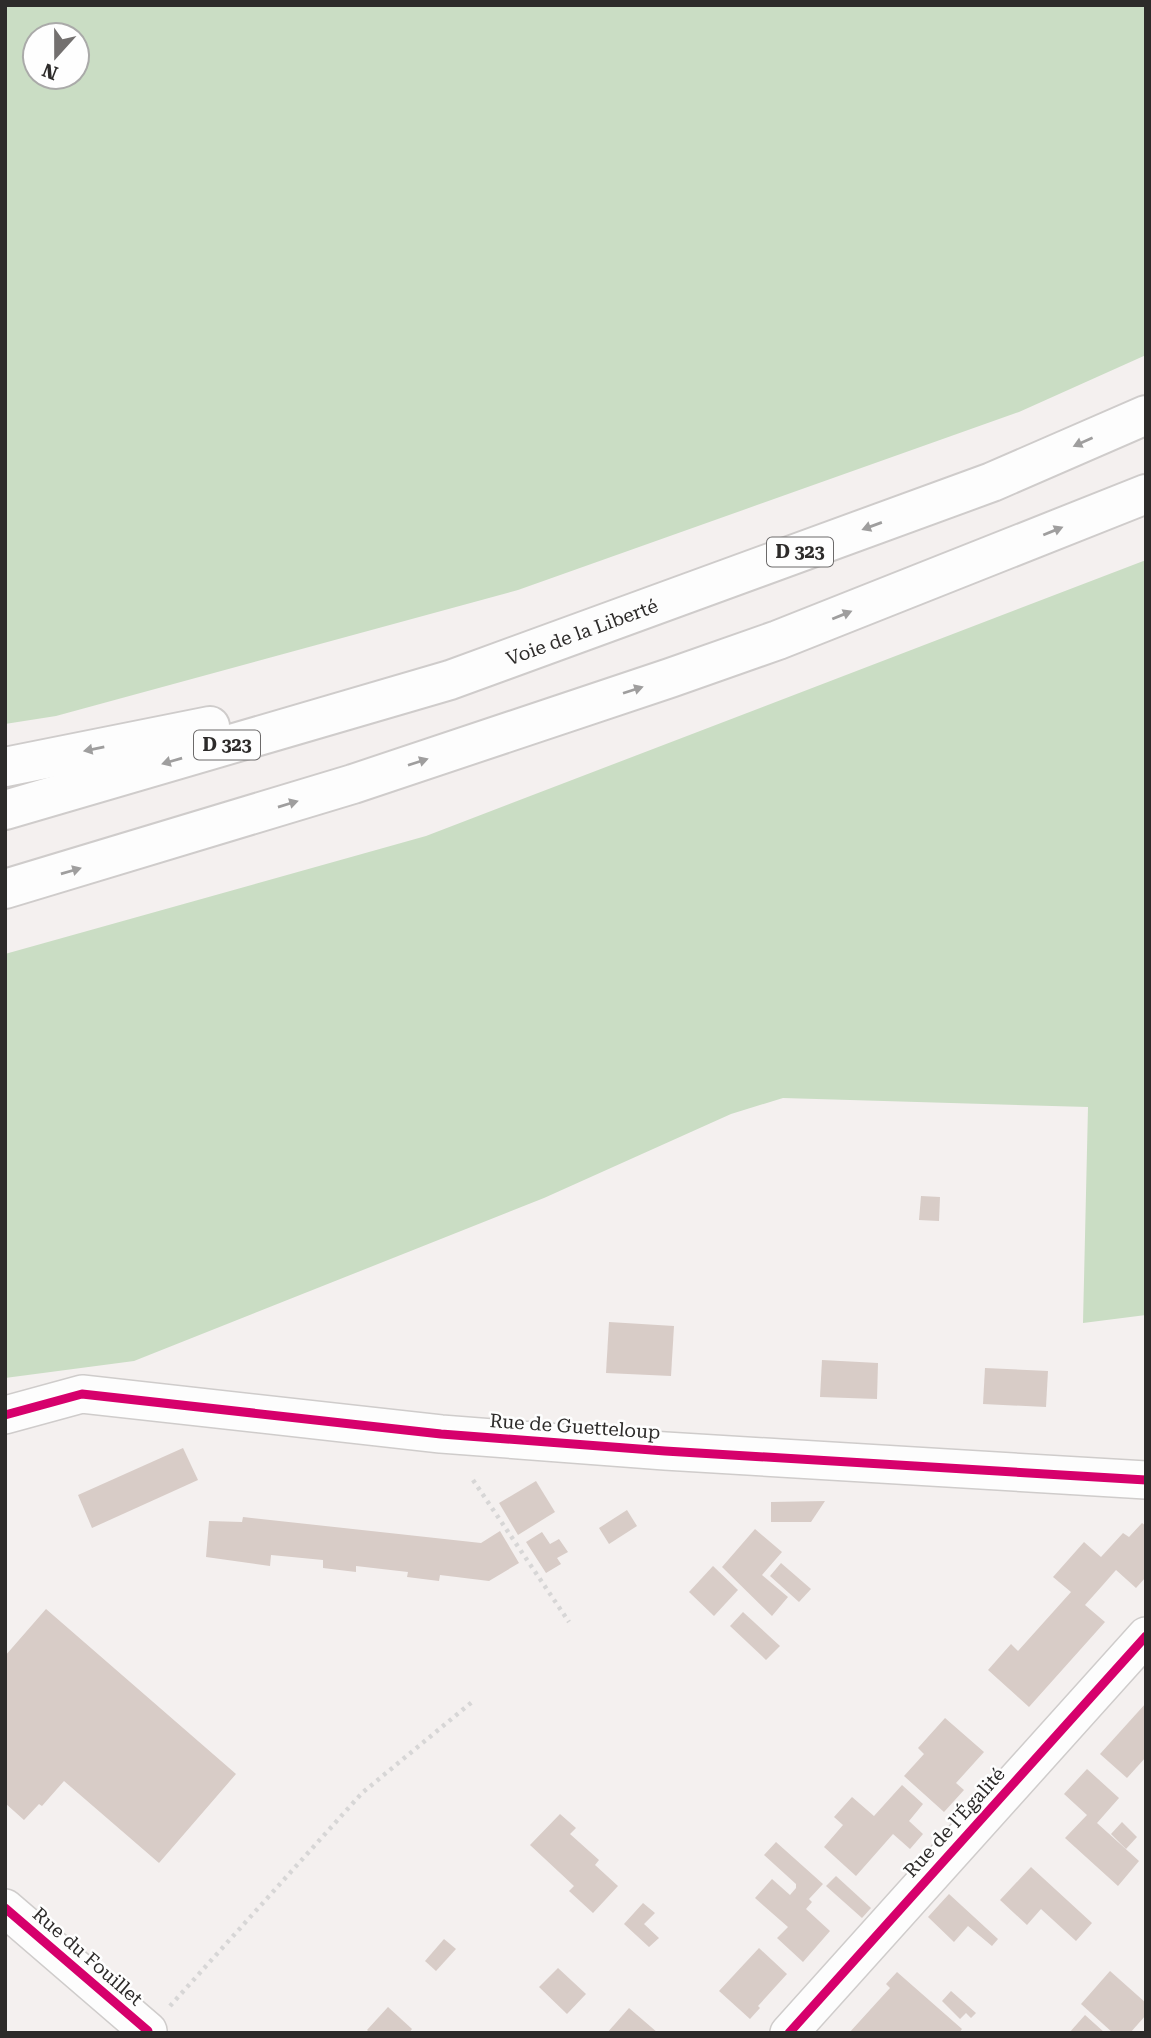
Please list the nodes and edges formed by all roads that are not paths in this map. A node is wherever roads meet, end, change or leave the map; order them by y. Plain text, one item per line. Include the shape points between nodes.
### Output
1 (1146, 415) edge
2 (1146, 494) edge
3 (450, 680) junction
4 (5, 767) edge
5 (5, 810) edge
6 (5, 889) edge
7 (5, 1415) edge
8 (1146, 1480) edge
9 (1146, 1636) edge
10 (5, 1908) edge
11 (148, 2031) edge
12 (789, 2033) edge

1 -> 3 highway, Voie de la Liberté / D 323 via 992,482
6 -> 2 highway via 353,784 670,678
3 -> 4 highway
3 -> 5 highway, Voie de la Liberté / D 323
7 - 8 street, Rue de Guetteloup via 82,1394 463,1435
9 - 12 street, Rue de l'Égalité
10 - 11 street, Rue du Fouillet

